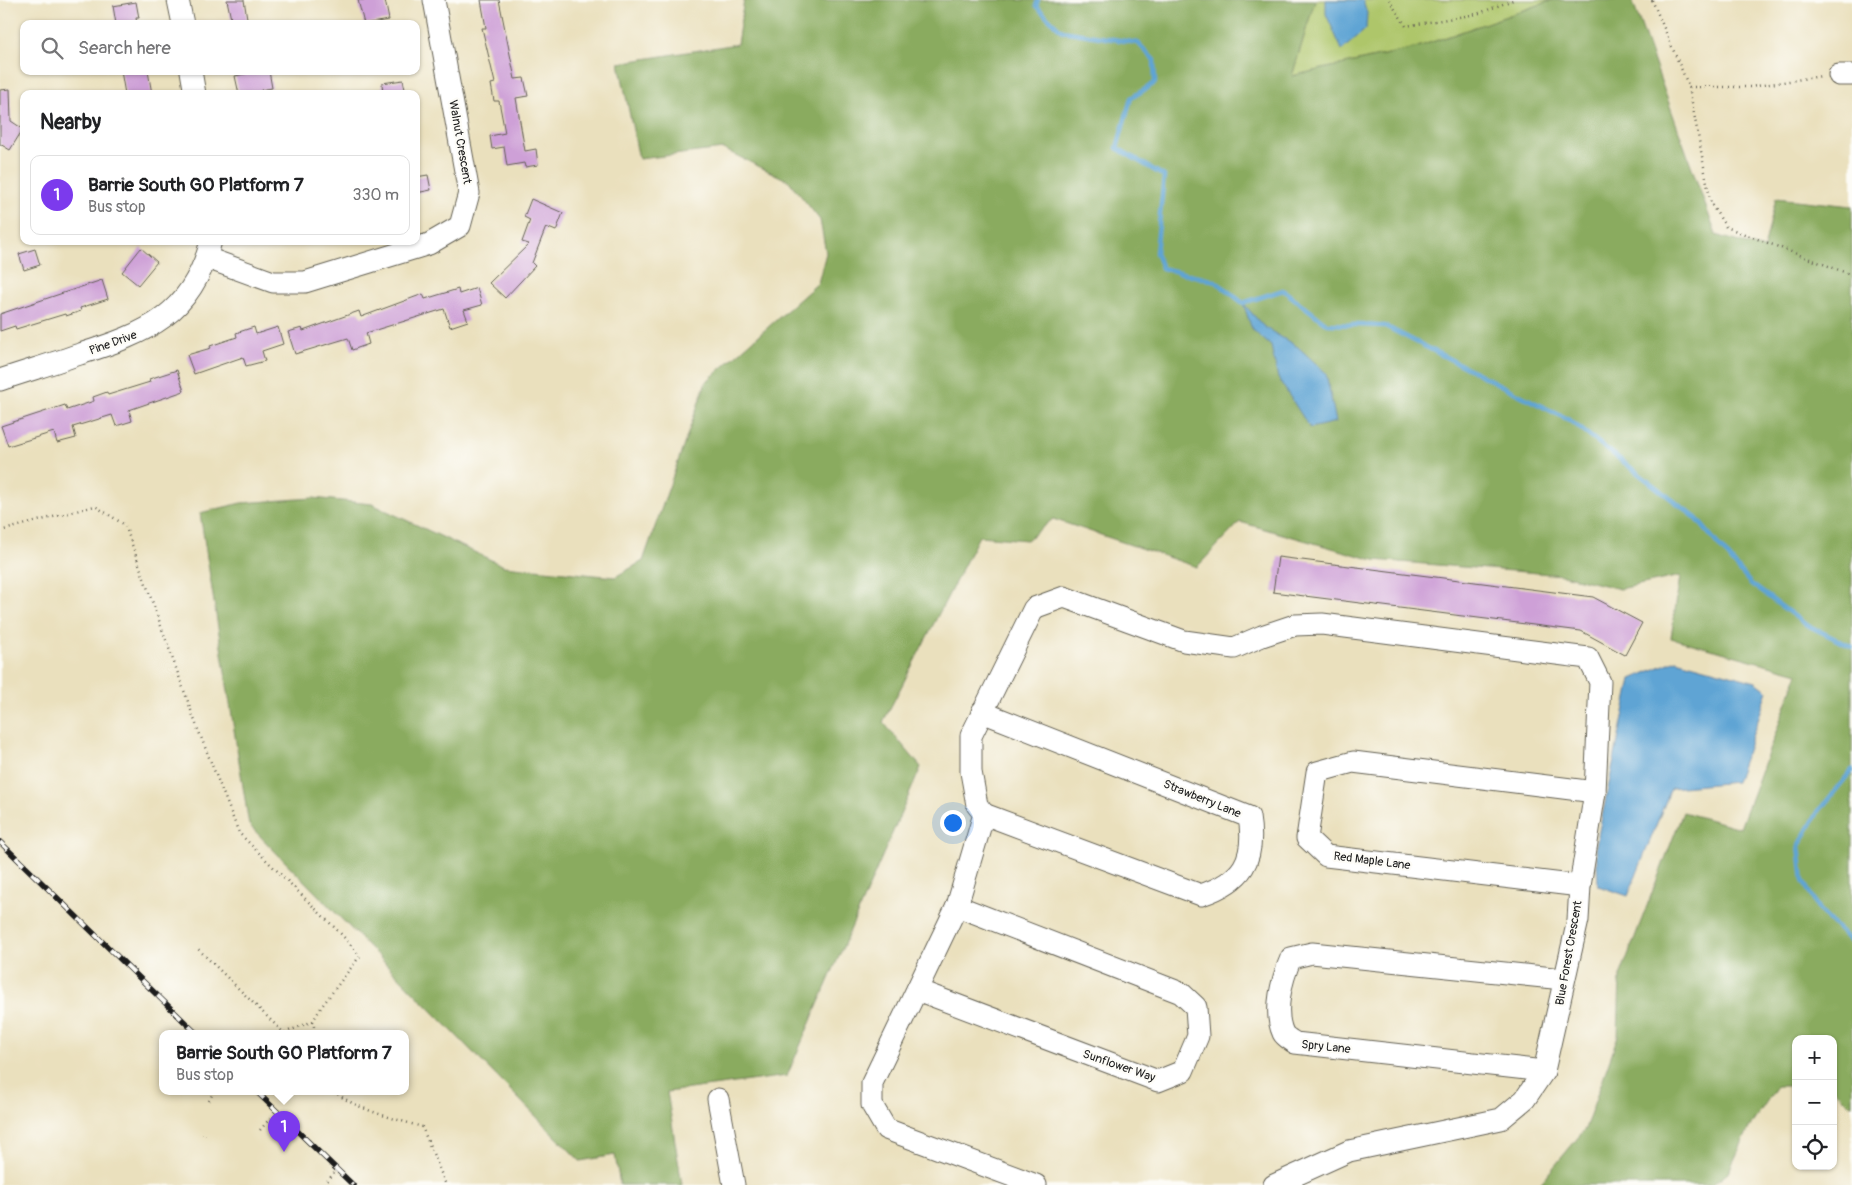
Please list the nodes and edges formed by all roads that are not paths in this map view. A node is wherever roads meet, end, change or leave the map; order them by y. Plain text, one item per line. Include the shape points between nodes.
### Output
1 (178, 0) edge
2 (434, 0) edge
3 (182, 20) edge
4 (192, 75) edge
5 (194, 90) edge
6 (209, 249) edge
7 (0, 380) edge
8 (982, 712) junction
9 (1594, 792) junction
10 (984, 814) junction
11 (1580, 886) junction
12 (957, 906) junction
13 (1563, 980) junction
14 (917, 990) junction
15 (1544, 1071) junction
16 (718, 1099) dead end
17 (1023, 1183) edge
18 (734, 1185) edge
19 (1274, 1185) edge

1 - 3 street
2 - 6 street, Walnut Crescent via 469,193 460,226 429,244 305,282 273,282
4 - 5 street
6 - 7 street, Pine Drive via 198,278 184,299 142,332
8 - 9 street, Blue Forest Crescent via 1034,608 1064,596 1184,641 1234,648 1295,625 1322,624 1438,638 1588,658 1600,682
8 - 10 street via 971,736 971,772 977,805
8 - 10 street, Strawberry Lane via 1249,817 1252,840 1242,872 1220,889 1201,895
9 - 11 street, Blue Forest Crescent
9 - 11 street, Red Maple Lane via 1353,762 1317,772 1314,791 1307,838 1326,856
10 - 12 street
11 - 13 street, Blue Forest Crescent via 1578,920
12 - 14 street
12 - 14 street, Sunflower Way via 1181,993 1196,1007 1198,1036 1183,1072 1158,1081
13 - 15 street, Blue Forest Crescent
13 - 15 street, Spry Lane via 1312,953 1291,958 1284,972 1278,1014 1284,1035 1295,1043
14 - 17 street via 872,1083 872,1105 886,1129
15 - 19 street, Blue Forest Crescent via 1525,1099 1501,1119 1350,1151
16 - 18 street

